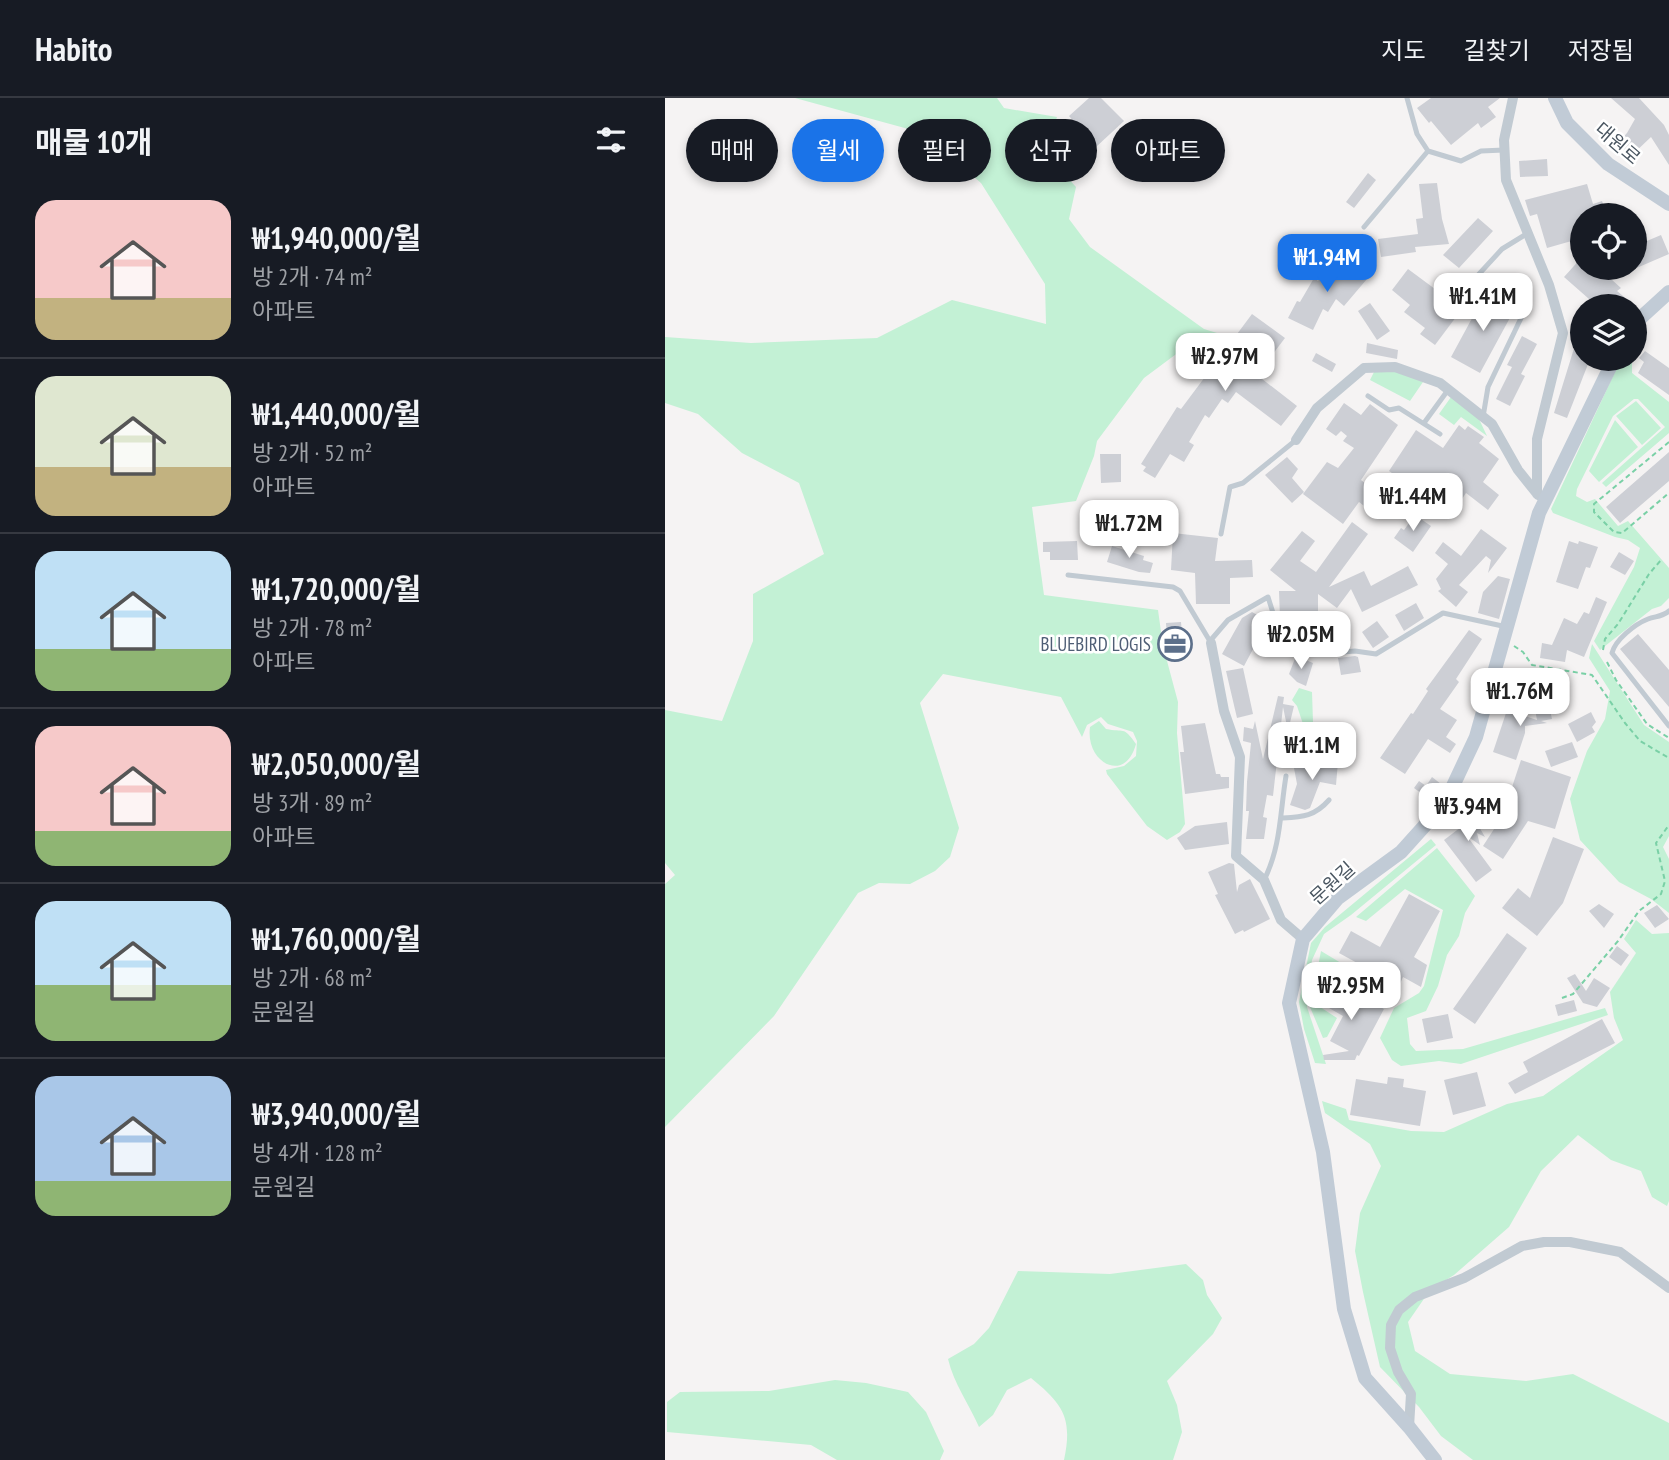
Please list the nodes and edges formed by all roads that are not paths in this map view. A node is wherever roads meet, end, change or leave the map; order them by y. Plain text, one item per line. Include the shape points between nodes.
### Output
1 (1407, 98) edge
2 (1513, 98) edge
3 (1555, 98) edge
4 (1428, 150) junction
5 (1504, 150) junction
6 (1669, 204) edge
7 (1364, 227) dead end
8 (1528, 233) junction
9 (1468, 286) dead end
10 (1669, 292) edge
11 (1519, 296) dead end
12 (1647, 312) edge
13 (1608, 371) edge
14 (1448, 390) junction
15 (1368, 396) dead end
16 (1483, 417) junction
17 (1424, 422) junction
18 (1440, 434) dead end
19 (1296, 440) joint
20 (1541, 499) junction
21 (1221, 534) dead end
22 (1068, 575) dead end
23 (1669, 611) edge
24 (1506, 634) junction
25 (1210, 642) junction
26 (1669, 726) edge
27 (1286, 776) dead end
28 (1329, 800) dead end
29 (1283, 818) junction
30 (1264, 880) junction
31 (1303, 939) junction
32 (1669, 1289) edge
33 (1409, 1427) junction
34 (1435, 1460) edge

1 - 4 lane via 1417,134
2 - 5 street
3 - 6 street, 대원로 via 1567,123 1608,164
4 - 5 lane via 1461,160 1481,150
4 - 7 lane
5 - 8 street via 1506,180
8 - 9 lane via 1502,249
8 - 20 street via 1563,333 1537,439
10 - 12 street
11 - 16 lane via 1523,314 1488,387
13 - 20 street, 문원길
14 - 16 street
14 - 17 lane
14 - 19 street via 1395,367 1364,368 1317,408
15 - 17 lane via 1389,410 1399,408
16 - 20 street
17 - 18 lane
19 - 21 lane via 1230,487
20 - 24 street, 문원길
22 - 25 lane via 1173,587 1180,591
23 - 26 lane via 1647,619 1614,644 1612,653
24 - 25 lane via 1475,618 1443,613 1376,654 1284,648 1268,597 1228,620
24 - 31 street, 문원길 via 1476,737 1445,803 1401,852 1338,898
25 - 30 street via 1224,710 1240,757 1237,856
27 - 29 lane
28 - 29 lane via 1307,817
29 - 30 lane via 1273,863
30 - 31 street via 1281,920
31 - 33 street, 문원길 via 1289,1003 1323,1152 1344,1309 1365,1378
32 - 33 street via 1620,1252 1543,1242 1522,1246 1464,1278 1415,1297 1399,1310 1391,1325 1390,1348 1411,1394
33 - 34 street, 문원길

